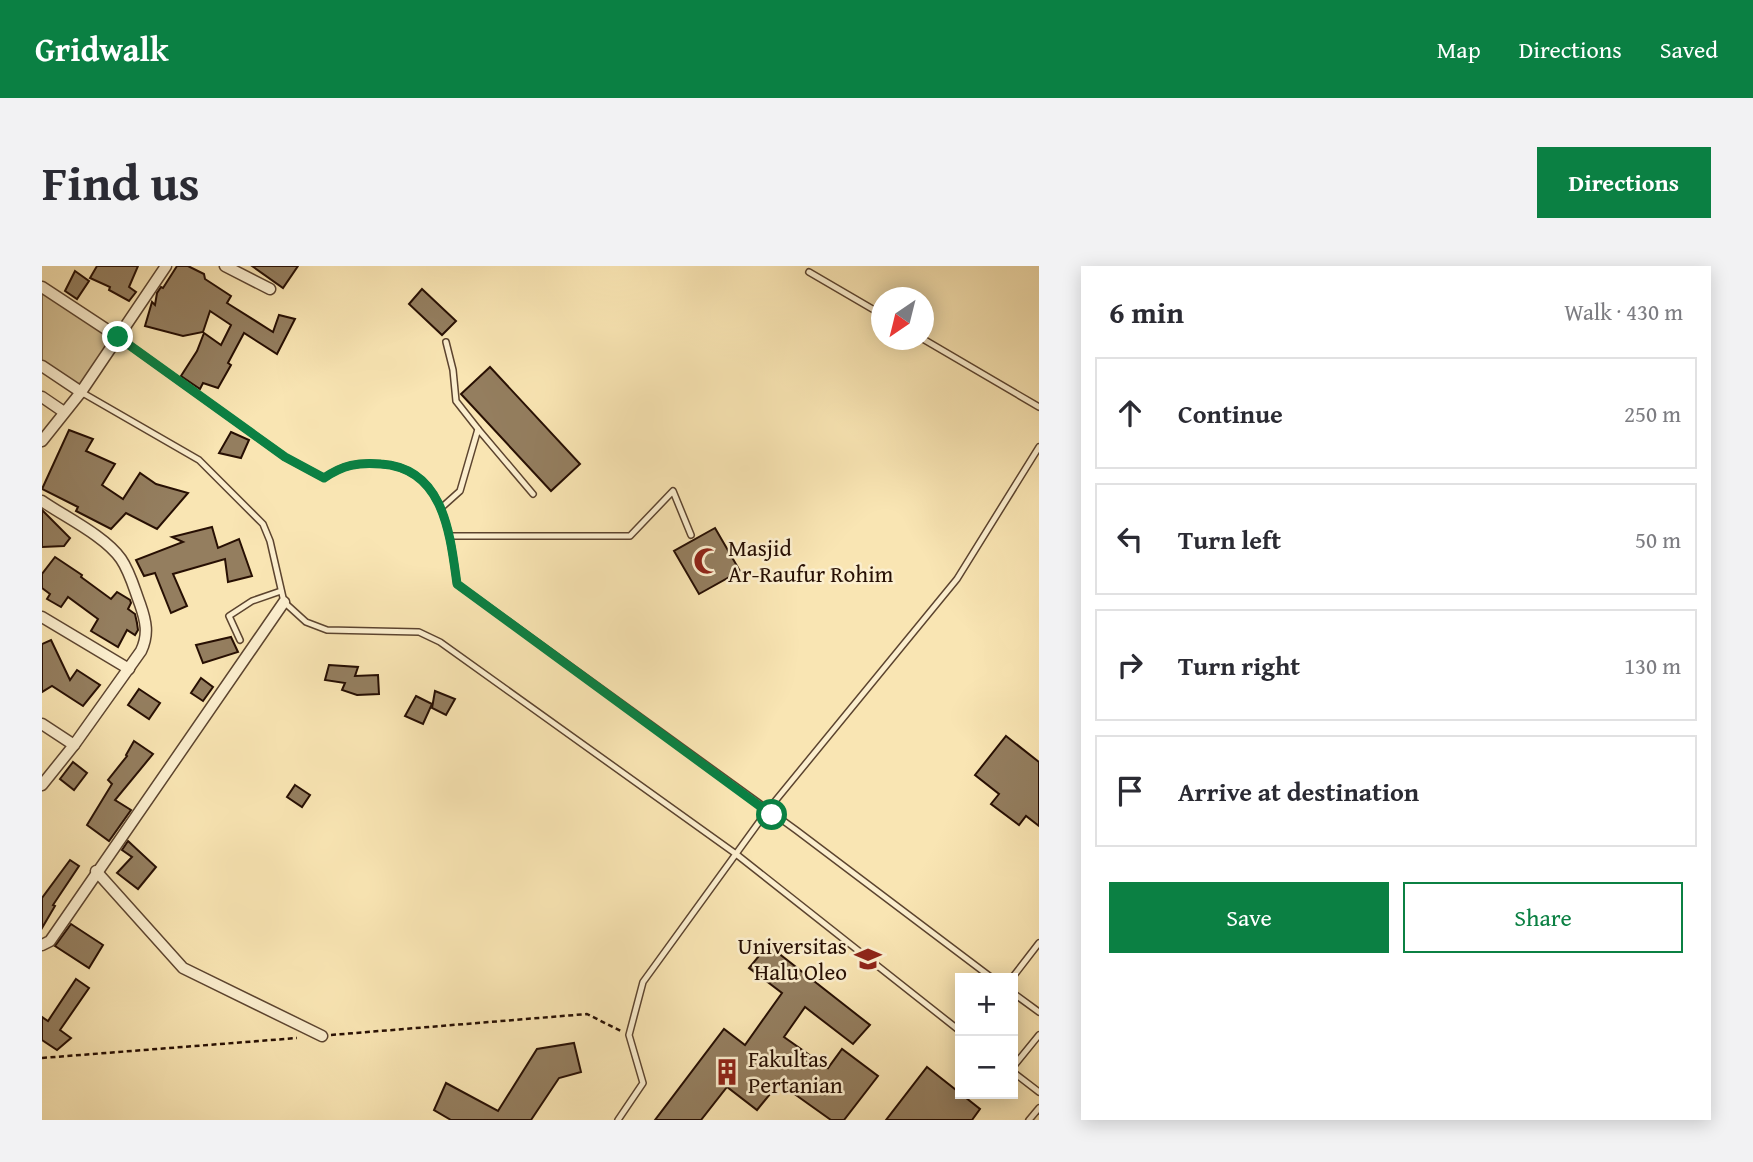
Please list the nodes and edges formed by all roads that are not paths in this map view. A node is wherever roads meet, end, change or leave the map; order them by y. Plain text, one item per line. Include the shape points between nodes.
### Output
1 (166, 266) edge
2 (225, 266) edge
3 (809, 272) dead end
4 (42, 287) edge
5 (270, 289) dead end
6 (871, 308) edge
7 (118, 337) junction
8 (446, 342) dead end
9 (934, 345) edge
10 (42, 366) edge
11 (81, 392) junction
12 (42, 397) edge
13 (1039, 407) edge
14 (64, 412) junction
15 (478, 429) junction
16 (42, 441) edge
17 (1039, 447) edge
18 (533, 494) dead end
19 (42, 502) edge
20 (440, 508) junction
21 (691, 535) dead end
22 (450, 536) junction
23 (282, 597) junction
24 (42, 617) edge
25 (240, 640) dead end
26 (129, 669) junction
27 (42, 724) edge
28 (74, 745) junction
29 (42, 785) edge
30 (767, 811) junction
31 (736, 854) junction
32 (96, 871) junction
33 (1039, 943) edge
34 (42, 945) edge
35 (985, 973) edge
36 (1016, 973) edge
37 (1018, 997) edge
38 (1039, 1012) edge
39 (955, 1027) edge
40 (1039, 1035) edge
41 (322, 1036) road end
42 (1018, 1062) edge
43 (1018, 1073) edge
44 (1039, 1092) edge
45 (1039, 1108) edge
46 (618, 1120) edge
47 (1029, 1120) edge

1 - 7 street
2 - 5 street
3 - 6 lane
4 - 7 street
7 - 11 street
7 - 20 lane via 285,457 324,478 341,467 362,463 393,465 423,479
8 - 15 lane via 456,401
9 - 13 lane
10 - 11 street
11 - 14 street
11 - 23 lane via 199,460 263,524
12 - 14 street
14 - 16 street
15 - 18 lane
15 - 20 lane via 460,491
17 - 30 lane via 957,579
19 - 26 street via 112,549 129,572 146,632
20 - 22 lane
21 - 22 lane via 673,491 630,536
22 - 30 lane via 457,584
23 - 25 lane via 251,601 229,616
23 - 31 lane via 306,622 327,630 419,632 440,642
23 - 32 street
24 - 26 street
26 - 28 street
27 - 28 street
28 - 29 street
30 - 31 lane
30 - 35 lane
31 - 39 lane
31 - 46 lane via 643,982 629,1035 643,1083
32 - 34 street via 50,941
32 - 41 street via 183,968
33 - 36 lane
37 - 38 lane
40 - 42 lane
43 - 44 lane
45 - 47 lane

